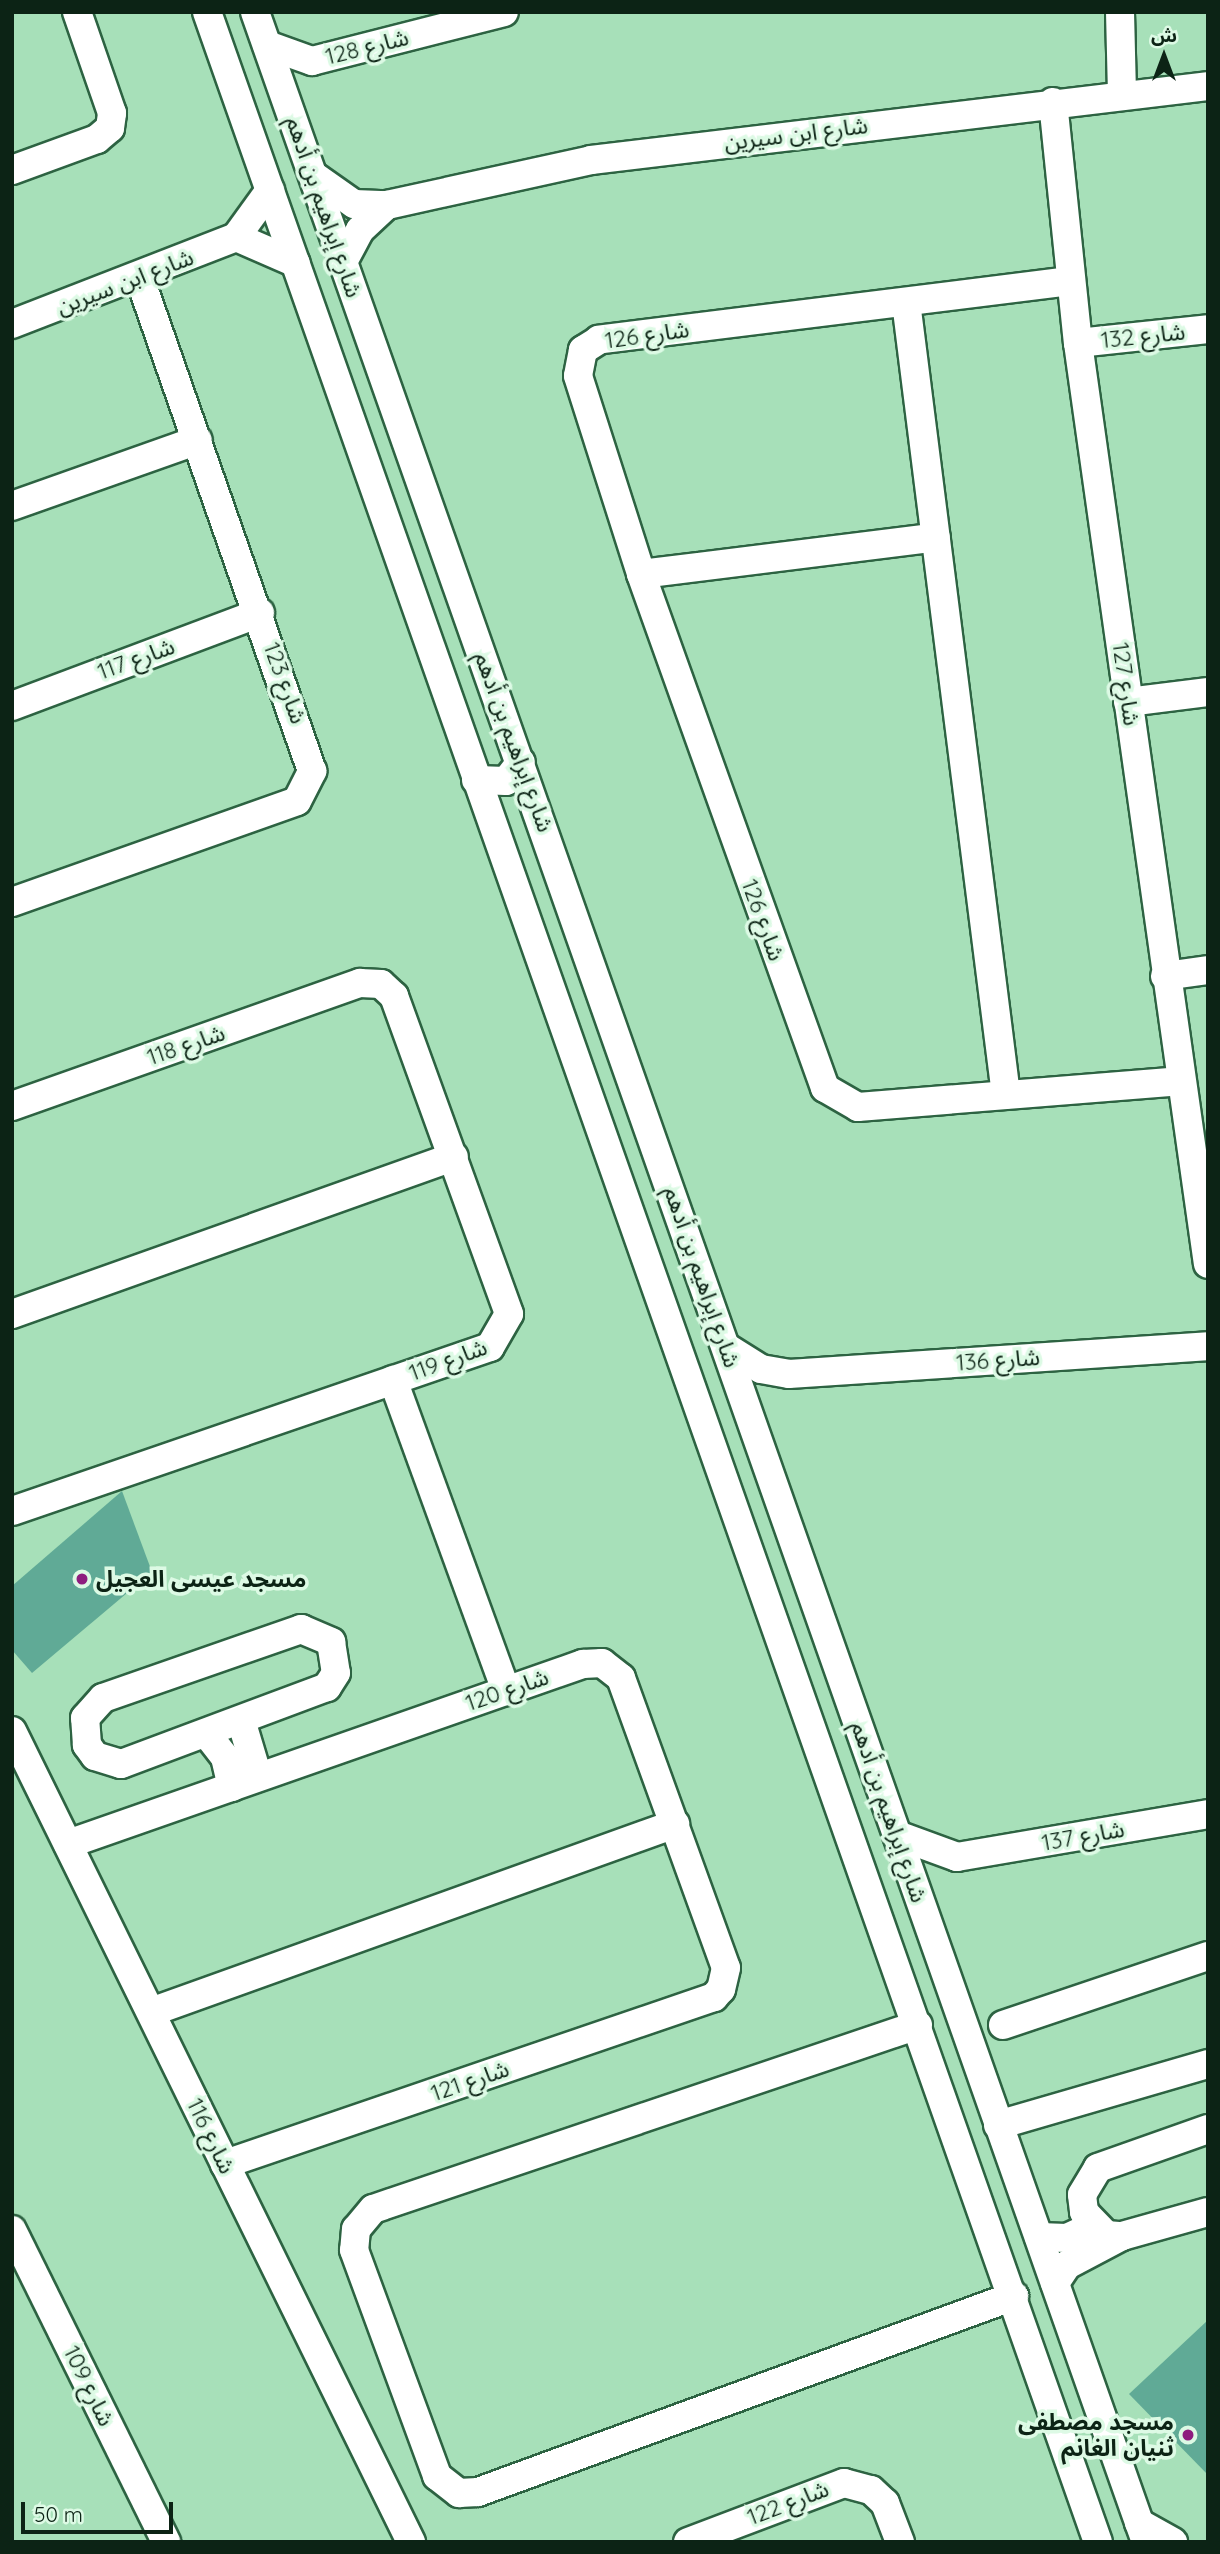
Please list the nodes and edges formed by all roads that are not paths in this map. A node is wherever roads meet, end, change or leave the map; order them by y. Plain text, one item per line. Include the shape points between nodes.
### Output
1 (77, 12) edge
2 (207, 12) edge
3 (255, 12) edge
4 (504, 12) edge
5 (1120, 12) edge
6 (446, 19) edge
7 (267, 45) junction
8 (312, 61) junction
9 (1208, 86) edge
10 (1122, 95) junction
11 (1053, 102) junction
12 (288, 106) junction
13 (12, 170) edge
14 (314, 176) junction
15 (270, 190) junction
16 (387, 205) junction
17 (236, 237) junction
18 (344, 262) junction
19 (296, 263) junction
20 (140, 279) junction
21 (1070, 281) junction
22 (906, 302) junction
23 (12, 324) edge
24 (1208, 329) edge
25 (1078, 343) junction
26 (198, 440) junction
27 (12, 506) edge
28 (936, 537) junction
29 (641, 574) junction
30 (260, 613) junction
31 (1208, 692) edge
32 (1128, 702) junction
33 (12, 706) edge
34 (521, 762) junction
35 (477, 780) junction
36 (544, 827) junction
37 (500, 845) junction
38 (12, 902) edge
39 (1208, 970) edge
40 (1165, 976) junction
41 (360, 984) joint
42 (1179, 1081) junction
43 (1006, 1095) junction
44 (12, 1106) edge
45 (454, 1157) junction
46 (1208, 1265) edge
47 (12, 1314) edge
48 (1208, 1346) edge
49 (726, 1347) junction
50 (789, 1374) junction
51 (393, 1380) junction
52 (751, 1415) junction
53 (12, 1511) edge
54 (506, 1691) junction
55 (241, 1720) junction
56 (12, 1731) edge
57 (206, 1733) junction
58 (258, 1777) junction
59 (232, 1787) junction
60 (1208, 1814) edge
61 (675, 1825) junction
62 (897, 1835) junction
63 (68, 1844) junction
64 (957, 1857) junction
65 (922, 1904) junction
66 (1208, 1956) edge
67 (714, 1997) joint
68 (151, 2012) junction
69 (918, 2025) junction
70 (1003, 2025) dead end
71 (1208, 2064) edge
72 (998, 2125) junction
73 (1208, 2129) edge
74 (225, 2164) junction
75 (1208, 2212) edge
76 (1093, 2226) junction
77 (12, 2230) edge
78 (1122, 2236) junction
79 (1039, 2237) junction
80 (1055, 2283) junction
81 (1014, 2296) junction
82 (1143, 2532) edge
83 (166, 2542) edge
84 (411, 2542) edge
85 (688, 2542) edge
86 (900, 2542) edge
87 (1098, 2542) edge
88 (1173, 2542) edge

1 - 13 street via 112,113 110,128 97,139
2 - 15 street, شارع إبراهيم بن أدهم
3 - 7 street, شارع إبراهيم بن أدهم
4 - 6 street, شارع 128
5 - 10 street
6 - 8 street, شارع 128
7 - 8 street, شارع 128
7 - 12 street, شارع إبراهيم بن أدهم
8 - 12 street, شارع 128 via 296,77
9 - 10 street, شارع ابن سيرين
10 - 11 street, شارع ابن سيرين
11 - 16 street, شارع ابن سيرين via 591,160
11 - 21 street, شارع 127
12 - 14 street, شارع إبراهيم بن أدهم
14 - 16 street, شارع ابن سيرين via 338,198
14 - 18 street, شارع إبراهيم بن أدهم
15 - 17 street
15 - 19 street, شارع إبراهيم بن أدهم
16 - 18 street via 360,230
17 - 19 street
17 - 20 street, شارع ابن سيرين
18 - 34 street, شارع إبراهيم بن أدهم
19 - 35 street, شارع إبراهيم بن أدهم
20 - 23 street, شارع ابن سيرين
20 - 26 street, شارع 123
21 - 22 street, شارع 126
21 - 25 street, شارع 127
22 - 28 street
22 - 29 street, شارع 126 via 599,340 583,350 578,376
24 - 25 street, شارع 132
25 - 32 street, شارع 127
26 - 27 street
26 - 30 street, شارع 123
28 - 29 street
28 - 43 street
29 - 43 street, شارع 126 via 825,1088 858,1107
30 - 33 street, شارع 117
30 - 38 street, شارع 123 via 311,754 310,780 302,794
31 - 32 street
32 - 40 street, شارع 127
34 - 35 street via 506,781
34 - 36 street, شارع إبراهيم بن أدهم
35 - 37 street, شارع إبراهيم بن أدهم
36 - 37 street via 526,819 513,822
36 - 49 street, شارع إبراهيم بن أدهم
37 - 69 street, شارع إبراهيم بن أدهم
39 - 40 street
40 - 42 street, شارع 127
41 - 44 street, شارع 118
41 - 45 street, شارع 119 via 381,985 394,996
42 - 43 street, شارع 126
42 - 46 street, شارع 127
45 - 47 street
45 - 51 street, شارع 119 via 509,1306 508,1322 491,1347
48 - 50 street, شارع 136
49 - 50 street, شارع 136 via 761,1369
49 - 52 street, شارع إبراهيم بن أدهم
50 - 52 street via 760,1394
51 - 53 street, شارع 119
51 - 54 street
52 - 62 street, شارع إبراهيم بن أدهم
54 - 58 street, شارع 120
54 - 61 street, شارع 120 via 583,1664 610,1666 621,1678
55 - 57 street
55 - 57 street via 327,1687 337,1665 331,1642 301,1629 115,1693 92,1706 83,1732 96,1756 121,1764
55 - 58 street
56 - 63 street, شارع 116
57 - 59 street via 225,1757
58 - 59 street, شارع 120
59 - 63 street, شارع 120
60 - 64 street, شارع 137
61 - 67 street, شارع 120 via 726,1968
61 - 68 street
62 - 64 street, شارع 137
62 - 65 street, شارع إبراهيم بن أدهم
63 - 68 street, شارع 116
64 - 65 street via 934,1877
65 - 72 street, شارع إبراهيم بن أدهم
66 - 70 street
67 - 74 street, شارع 121
68 - 74 street, شارع 116
69 - 81 street, شارع إبراهيم بن أدهم
69 - 81 street via 373,2209 356,2229 354,2250 437,2476 459,2493 491,2487
71 - 72 street
72 - 79 street, شارع إبراهيم بن أدهم
73 - 76 street via 1098,2168 1082,2195
74 - 84 street, شارع 116
75 - 78 street
76 - 78 street
76 - 79 street via 1068,2238
77 - 83 street, شارع 109
78 - 80 street via 1067,2265
79 - 80 street, شارع إبراهيم بن أدهم
80 - 82 street, شارع إبراهيم بن أدهم
81 - 87 street, شارع إبراهيم بن أدهم
82 - 88 street
85 - 86 street, شارع 122 via 844,2483 872,2490 886,2502

